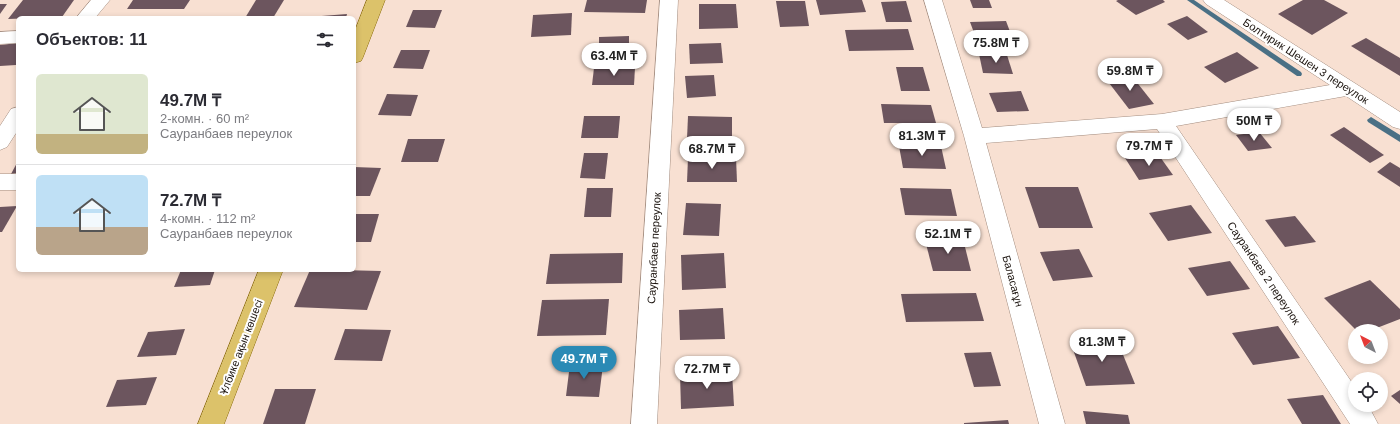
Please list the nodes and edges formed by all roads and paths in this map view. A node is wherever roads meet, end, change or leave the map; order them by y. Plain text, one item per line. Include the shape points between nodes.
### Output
1 (101, 0) edge
2 (376, 0) edge
3 (669, 0) edge
4 (933, 0) edge
5 (1212, 0) edge
6 (87, 16) edge
7 (16, 37) edge
8 (0, 38) edge
9 (356, 52) edge
10 (1349, 89) junction
11 (16, 117) edge
12 (1162, 121) junction
13 (1400, 122) edge
14 (974, 136) junction
15 (0, 142) edge
16 (0, 182) edge
17 (16, 182) edge
18 (270, 272) edge
19 (211, 424) edge
20 (644, 424) edge
21 (1052, 424) edge
22 (1365, 424) edge

1 - 6 street
2 - 9 main road
3 - 20 street, Сауранбаев переулок
4 - 14 street, Баласағұн
5 - 10 street, Болтирик Шешен 3 переулок
7 - 8 street
10 - 12 street
10 - 13 street, Болтирик Шешен 3 переулок
11 - 15 street
12 - 14 street
12 - 22 street, Сауранбаев 2 переулок
14 - 21 street, Баласағұн
16 - 17 street
18 - 19 main road, Ұлбике ақын көшесі

